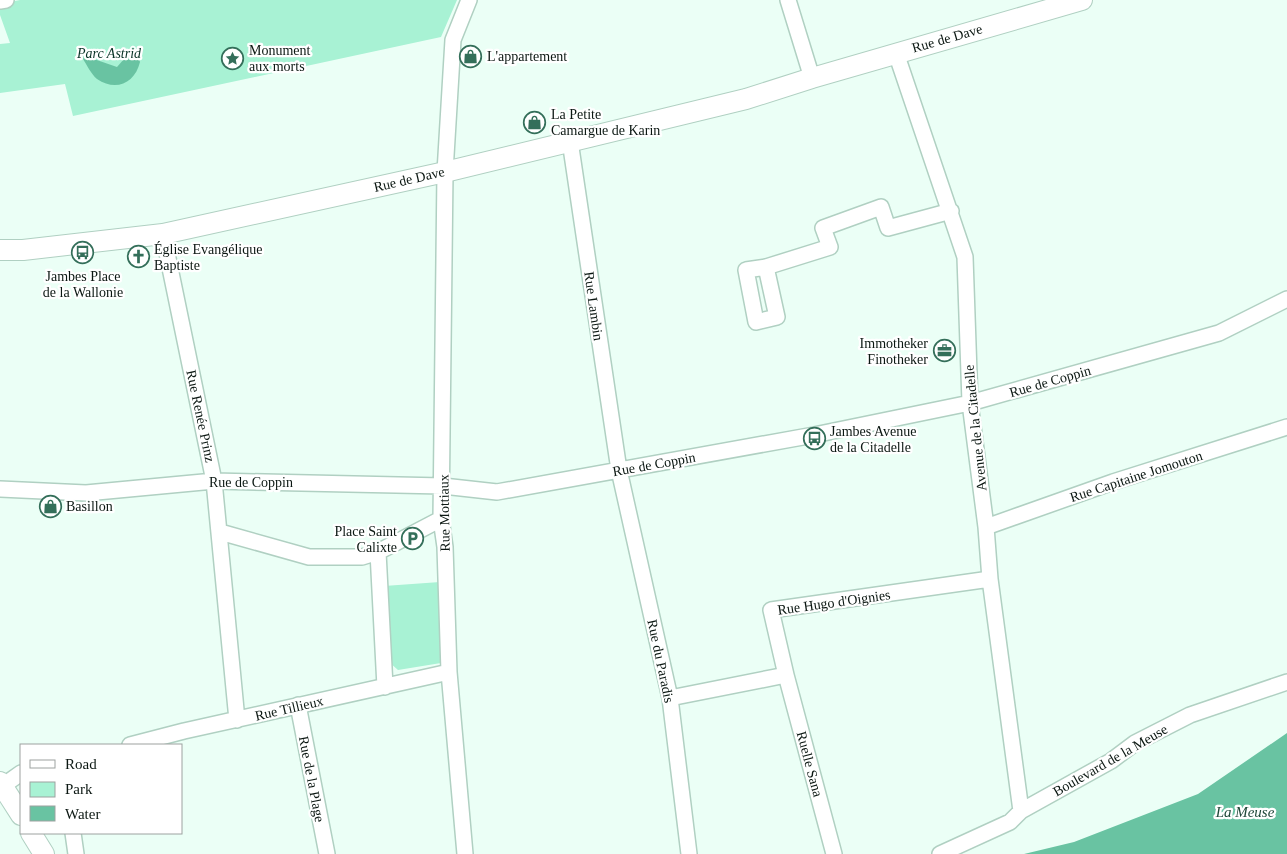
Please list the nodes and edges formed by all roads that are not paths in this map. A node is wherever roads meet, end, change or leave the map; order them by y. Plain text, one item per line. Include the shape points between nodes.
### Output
1 (6, 0) edge
2 (469, 0) edge
3 (788, 0) edge
4 (1082, 0) edge
5 (0, 1) edge
6 (896, 53) junction
7 (812, 78) junction
8 (570, 140) junction
9 (445, 172) junction
10 (951, 211) junction
11 (163, 234) junction
12 (0, 250) edge
13 (766, 267) dead end
14 (1287, 299) edge
15 (970, 403) junction
16 (1287, 427) edge
17 (619, 470) junction
18 (214, 481) junction
19 (443, 486) junction
20 (0, 489) edge
21 (441, 519) junction
22 (986, 527) junction
23 (220, 532) junction
24 (378, 552) junction
25 (990, 579) junction
26 (449, 672) junction
27 (786, 675) junction
28 (1287, 682) edge
29 (385, 687) junction
30 (670, 698) junction
31 (298, 704) junction
32 (237, 720) junction
33 (134, 744) edge
34 (20, 774) edge
35 (2, 783) edge
36 (1021, 811) junction
37 (20, 812) edge
38 (33, 834) edge
39 (73, 834) edge
40 (44, 854) edge
41 (76, 854) edge
42 (327, 854) edge
43 (465, 854) edge
44 (689, 854) edge
45 (834, 854) edge
46 (940, 854) edge

1 - 5 street
2 - 9 street, Rue Mottiaux via 453,40
3 - 7 street
4 - 6 main road, Rue de Dave
6 - 7 main road, Rue de Dave
6 - 10 street, Avenue de la Citadelle
7 - 8 main road, Rue de Dave via 707,109
8 - 9 main road, Rue de Dave
8 - 17 street, Rue Lambin
9 - 11 main road, Rue de Dave
9 - 19 street, Rue Mottiaux
10 - 13 street via 888,228 882,207 823,228 830,247
10 - 15 street, Avenue de la Citadelle via 965,257
11 - 12 main road, Rue de Dave
11 - 18 street, Rue Renée Prinz
14 - 15 street, Rue de Coppin via 1219,333
15 - 17 street, Rue de Coppin
15 - 22 street, Avenue de la Citadelle
16 - 22 street, Rue Capitaine Jomouton via 1113,482
17 - 19 street, Rue de Coppin via 497,492
17 - 30 street, Rue du Paradis
18 - 19 street, Rue de Coppin
18 - 20 street, Rue de Coppin via 86,493
18 - 23 street, Rue Renée Prinz
19 - 21 street, Rue Mottiaux
21 - 24 street
21 - 26 street, Rue Mottiaux via 445,547
22 - 25 street, Avenue de la Citadelle
23 - 24 street via 309,557 362,557
23 - 32 street, Rue Renée Prinz
24 - 29 street
25 - 27 street, Rue Hugo d'Oignies via 771,610
25 - 36 street, Avenue de la Citadelle
26 - 29 street, Rue Tillieux
26 - 43 street, Rue Mottiaux
27 - 30 street
27 - 45 street, Ruelle Sana
28 - 36 street, Boulevard de la Meuse via 1190,715 1135,743 1111,761
29 - 31 street, Rue Tillieux
30 - 44 street, Rue du Paradis
31 - 32 street, Rue Tillieux
31 - 42 street, Rue de la Plage
32 - 33 street, Rue Tillieux
34 - 35 street
35 - 37 main road
36 - 46 street, Boulevard de la Meuse via 1010,822
38 - 40 main road
39 - 41 street

